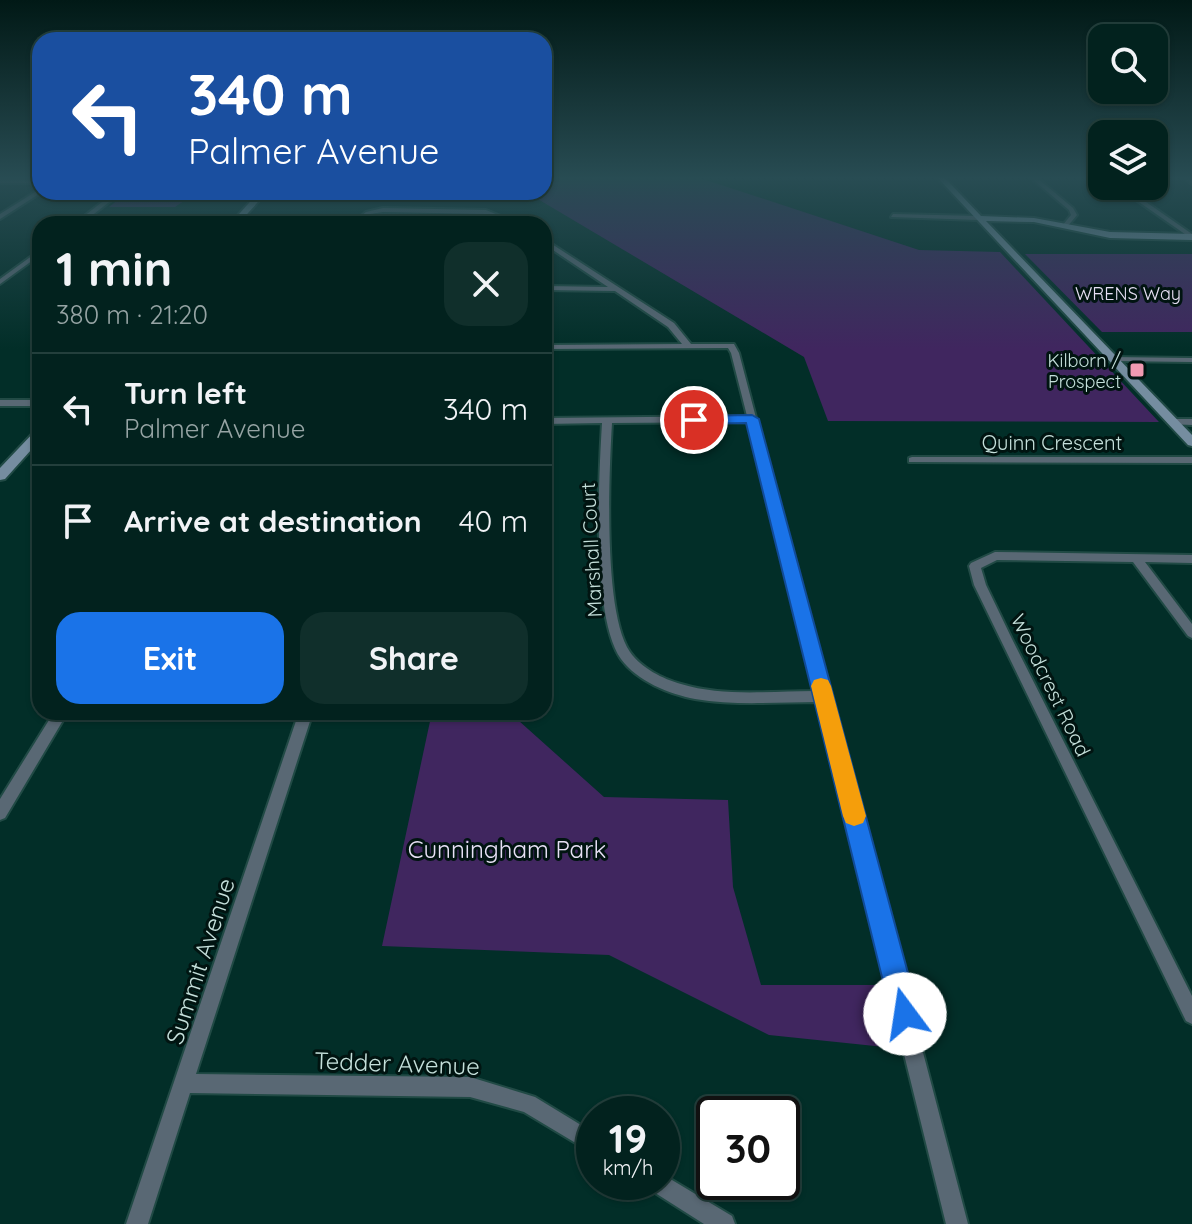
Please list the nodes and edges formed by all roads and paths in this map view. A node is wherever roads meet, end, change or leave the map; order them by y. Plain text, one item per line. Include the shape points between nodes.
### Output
1 (994, 234) edge
2 (1106, 234) edge
3 (1192, 237) edge
4 (552, 248) edge
5 (32, 258) edge
6 (0, 282) edge
7 (552, 288) edge
8 (616, 289) junction
9 (552, 347) edge
10 (689, 347) junction
11 (1113, 359) junction
12 (1192, 360) edge
13 (0, 403) edge
14 (32, 403) edge
15 (752, 419) junction
16 (552, 421) edge
17 (607, 422) junction
18 (1172, 422) junction
19 (1192, 422) edge
20 (32, 442) edge
21 (1192, 442) edge
22 (912, 460) dead end
23 (1192, 460) edge
24 (0, 476) edge
25 (1137, 559) junction
26 (1192, 559) edge
27 (1192, 633) edge
28 (824, 696) junction
29 (56, 720) edge
30 (303, 720) edge
31 (0, 813) edge
32 (1192, 1015) edge
33 (185, 1083) junction
34 (576, 1133) edge
35 (680, 1197) edge
36 (137, 1224) edge
37 (724, 1224) edge
38 (957, 1224) edge

1 - 11 street
2 - 3 street
4 - 8 street
5 - 6 street
7 - 8 street
8 - 10 street via 671,325
9 - 10 street
10 - 15 street via 731,346
11 - 12 street
11 - 18 street
13 - 14 street
15 - 17 street
15 - 28 street
16 - 17 street
17 - 28 street, Marshall Court via 611,620 624,653 646,674 680,690
18 - 19 street
18 - 21 street
20 - 24 street
22 - 23 street, Quinn Crescent
25 - 26 street, Woodcrest Road
25 - 27 street
25 - 32 street, Woodcrest Road via 995,556 975,566 1034,701
28 - 38 street
29 - 31 street
30 - 33 street, Summit Avenue
33 - 34 street, Tedder Avenue via 470,1087 528,1104
33 - 36 street, Summit Avenue
35 - 37 street

